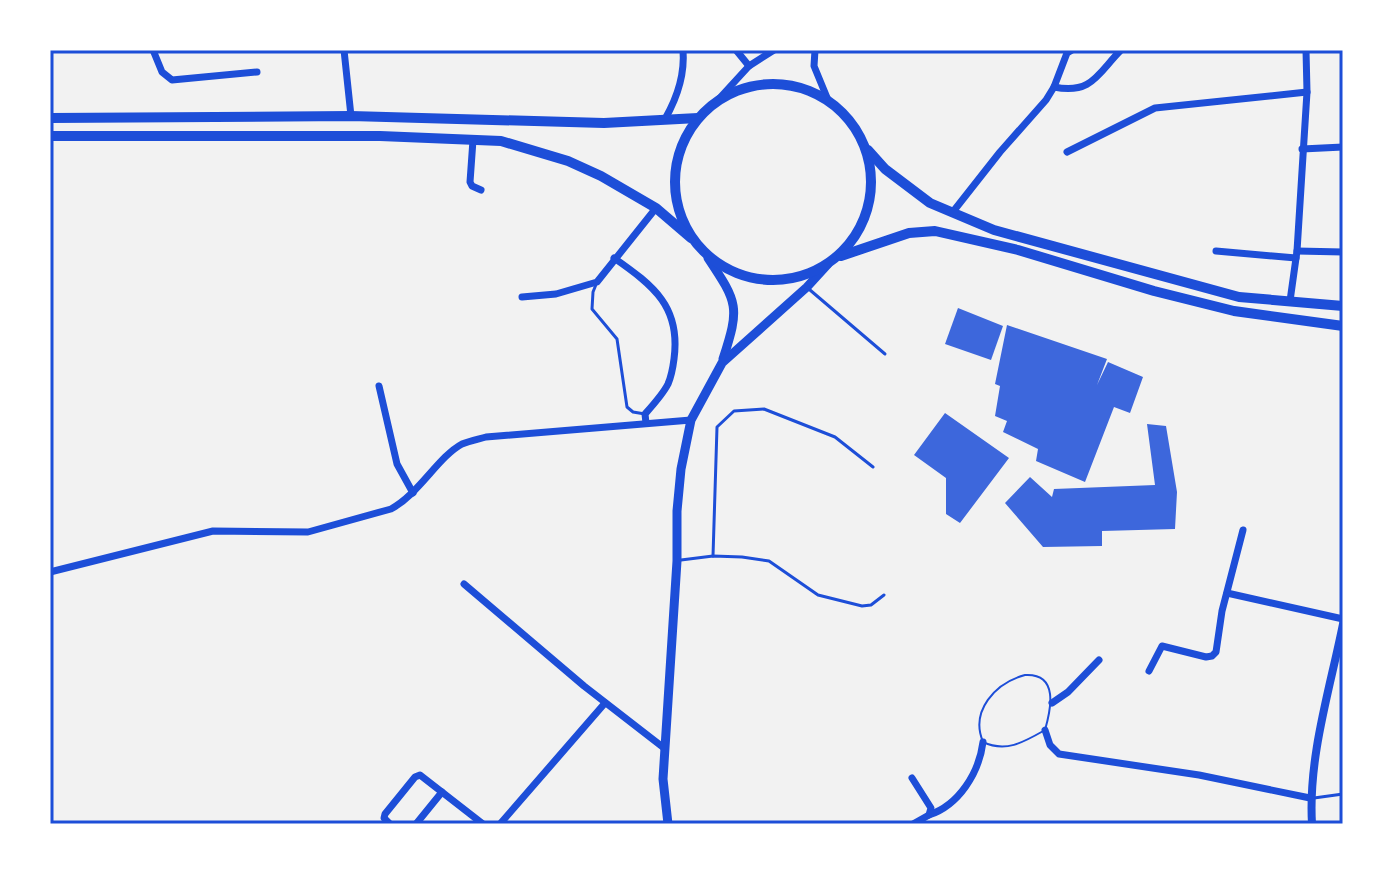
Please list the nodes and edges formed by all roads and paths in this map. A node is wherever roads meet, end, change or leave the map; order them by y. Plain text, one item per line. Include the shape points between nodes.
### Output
1 (153, 50) edge
2 (344, 50) edge
3 (683, 50) edge
4 (736, 50) edge
5 (774, 50) edge
6 (815, 50) edge
7 (1072, 50) edge
8 (1121, 50) edge
9 (1306, 50) edge
10 (749, 66) junction
11 (257, 72) dead end
12 (1054, 87) junction
13 (1307, 92) junction
14 (828, 100) junction
15 (716, 102) junction
16 (351, 116) junction
17 (50, 118) edge
18 (698, 118) junction
19 (665, 119) junction
20 (50, 136) edge
21 (473, 140) junction
22 (1343, 147) edge
23 (867, 149) junction
24 (1302, 149) junction
25 (1067, 152) dead end
26 (481, 190) dead end
27 (656, 208) junction
28 (952, 213) junction
29 (691, 238) junction
30 (1216, 251) dead end
31 (1343, 252) edge
32 (1297, 254) junction
33 (838, 257) junction
34 (614, 258) junction
35 (708, 258) junction
36 (828, 264) junction
37 (597, 282) junction
38 (807, 287) junction
39 (522, 297) dead end
40 (1290, 301) junction
41 (1343, 306) edge
42 (1340, 327) edge
43 (885, 354) dead end
44 (722, 363) junction
45 (379, 386) dead end
46 (646, 418) junction
47 (691, 420) junction
48 (873, 467) dead end
49 (413, 493) junction
50 (1243, 530) dead end
51 (713, 556) junction
52 (677, 561) junction
53 (50, 572) edge
54 (464, 584) dead end
55 (1227, 593) junction
56 (884, 595) dead end
57 (1343, 622) edge
58 (1099, 660) dead end
59 (1149, 671) dead end
60 (605, 703) junction
61 (1052, 703) junction
62 (1045, 730) junction
63 (983, 742) junction
64 (664, 748) junction
65 (912, 778) dead end
66 (442, 792) junction
67 (1343, 794) edge
68 (1310, 798) junction
69 (929, 815) junction
70 (390, 824) edge
71 (416, 824) edge
72 (483, 824) edge
73 (500, 824) edge
74 (668, 824) edge
75 (913, 824) edge
76 (1312, 824) edge

1 - 11 street via 162,72 172,80
2 - 16 street
3 - 19 street via 681,81
4 - 10 street
5 - 10 street
6 - 14 street via 814,66
7 - 12 street
8 - 12 street via 1088,85
9 - 13 street
10 - 15 street
12 - 28 street
13 - 24 street
13 - 25 street via 1155,108
14 - 15 main road via 807,89 760,84
14 - 23 main road via 844,113
15 - 18 main road
16 - 17 main road
16 - 19 main road via 604,123
18 - 19 main road
18 - 29 main road via 682,146 675,177 678,209
20 - 21 main road
21 - 26 street via 470,182
21 - 27 main road via 501,141 568,161
22 - 24 street
23 - 28 main road via 907,188
23 - 33 main road via 869,207 858,234
24 - 32 street
27 - 29 main road
27 - 34 street
28 - 40 main road via 994,230 1180,282 1239,297
29 - 35 main road
30 - 32 street
31 - 32 street
32 - 40 street
33 - 36 main road
33 - 42 main road via 909,233 935,231 1234,311
34 - 37 street
34 - 46 street via 667,305 673,317 675,350 668,383
35 - 36 main road via 754,280 805,276
35 - 44 main road via 732,293 732,330
36 - 38 main road
37 - 39 street
37 - 46 lane via 592,309 620,346 627,407
38 - 43 lane
38 - 44 main road
40 - 41 main road
44 - 47 main road
45 - 49 street via 397,464
46 - 47 street
46 - 49 street via 463,444
47 - 52 main road via 680,483
48 - 51 lane via 835,437 764,409 734,411 717,427
49 - 53 street via 391,509 308,532 213,531
50 - 55 street
51 - 52 lane
51 - 56 lane via 769,561 818,595 862,606
52 - 64 main road
54 - 60 street
55 - 57 street
55 - 59 street via 1216,652 1212,656 1162,646
57 - 68 street
58 - 61 street
60 - 64 street
60 - 73 street
61 - 62 path
61 - 63 path via 1046,681 1033,675 1016,677 994,692 980,712
62 - 63 path via 1004,747
62 - 68 street via 1059,754
63 - 69 street via 964,790
64 - 74 main road
65 - 69 street via 931,808
66 - 70 street via 420,775 415,777 385,814
66 - 71 street
66 - 72 street
67 - 68 lane
68 - 76 street
69 - 75 street

